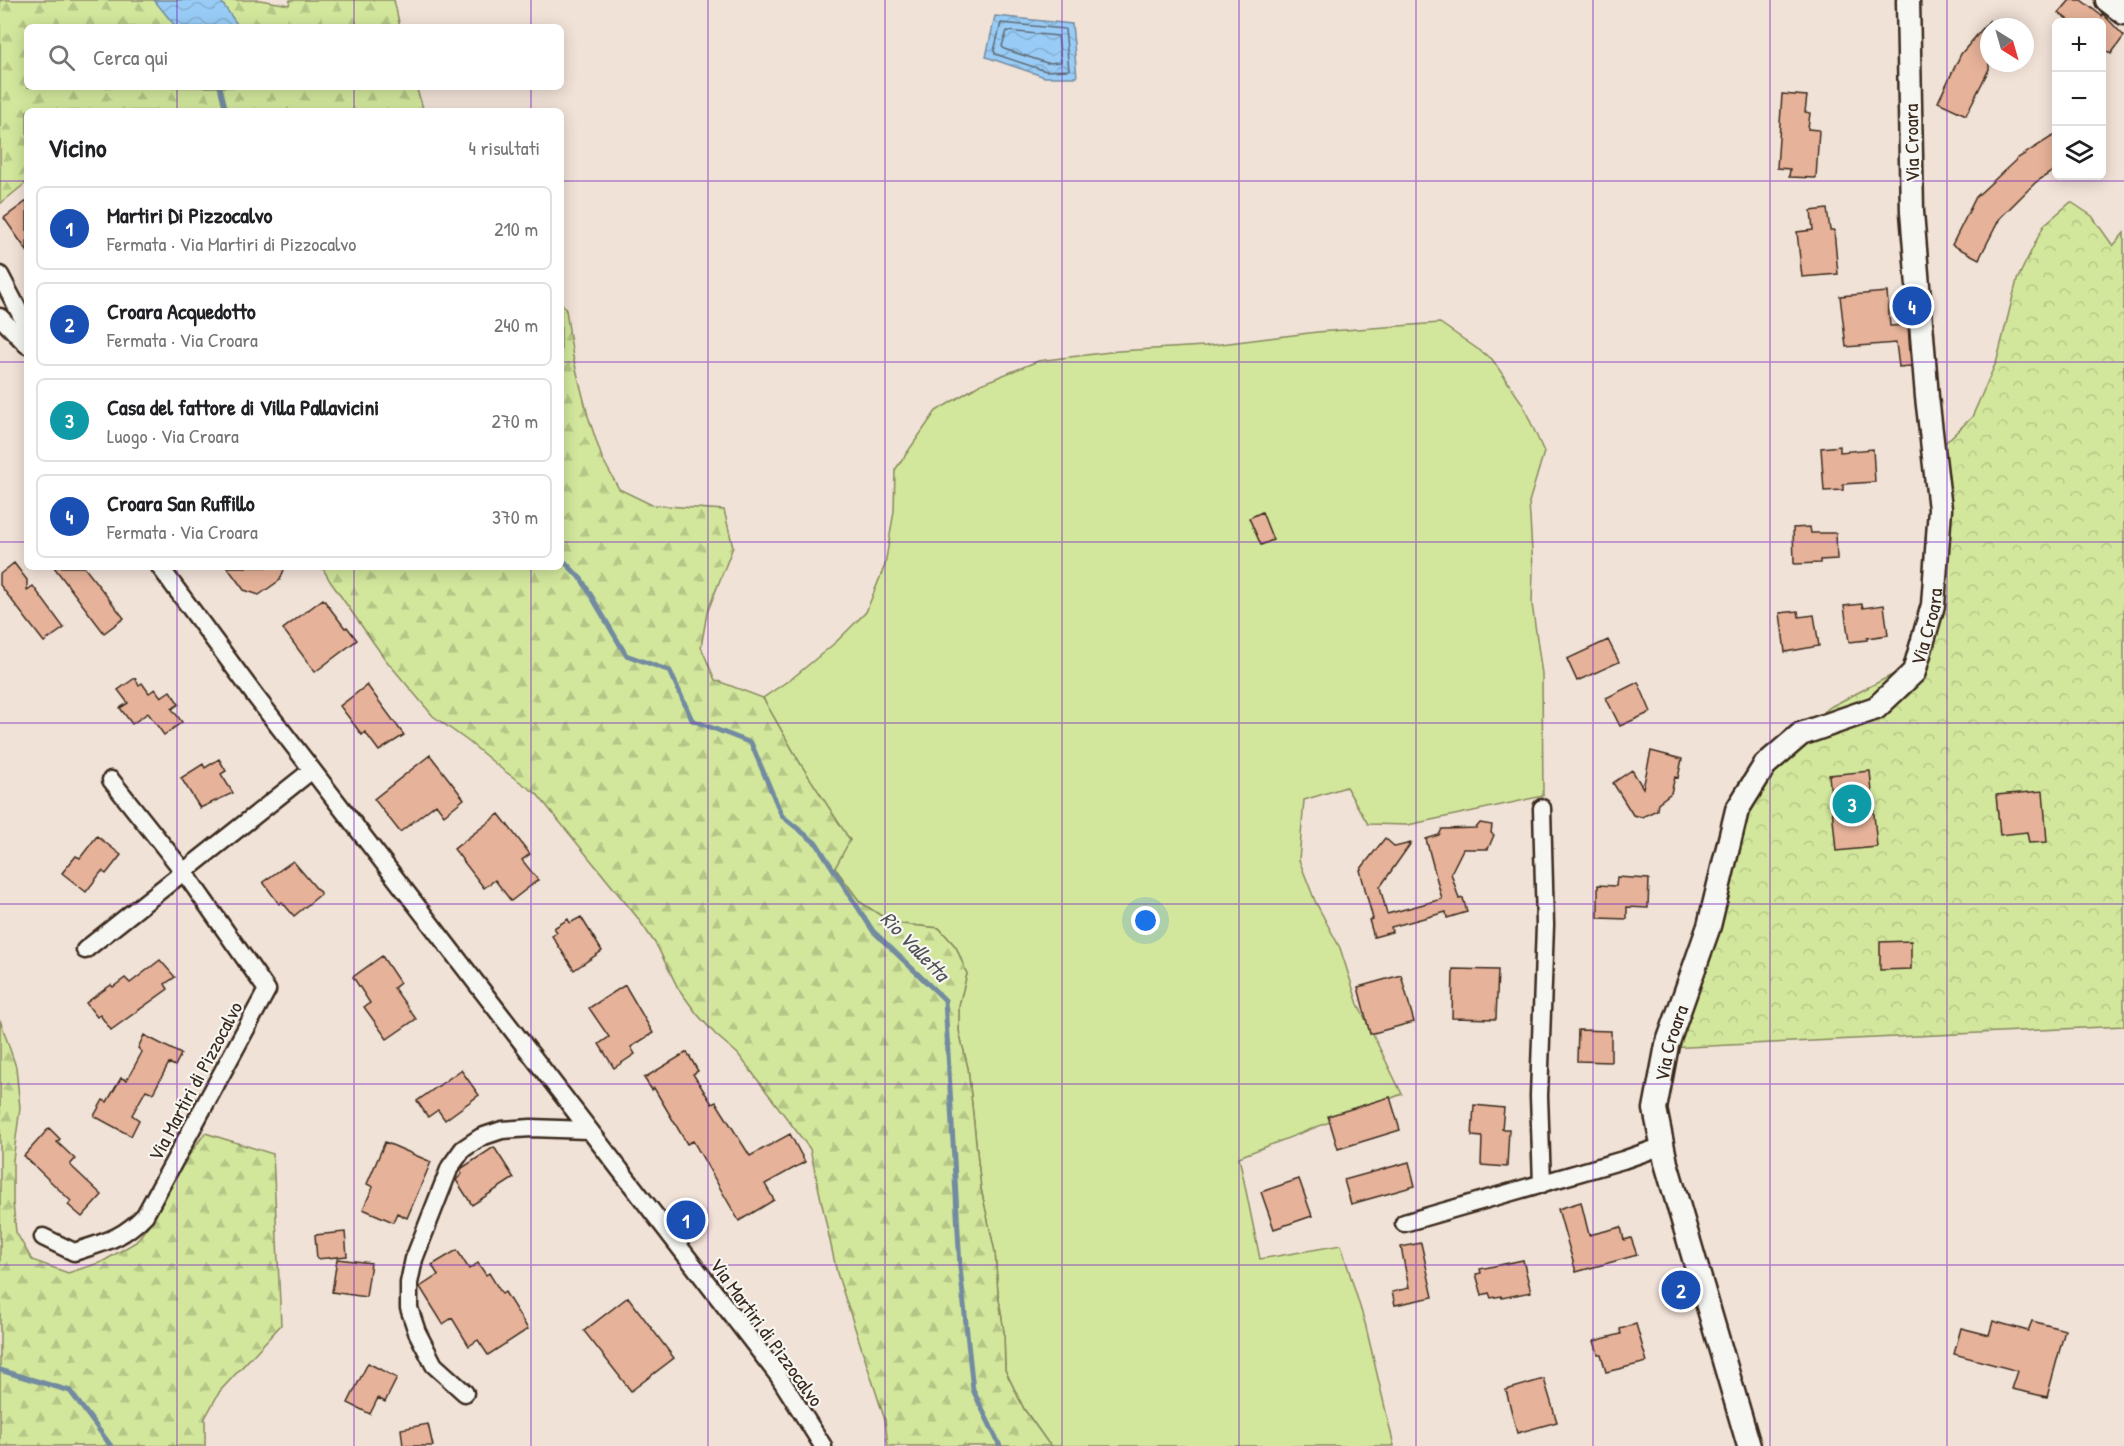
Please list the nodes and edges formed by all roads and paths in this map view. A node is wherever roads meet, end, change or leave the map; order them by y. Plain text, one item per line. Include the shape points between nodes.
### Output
1 (1908, 0) edge
2 (2107, 0) edge
3 (2124, 13) edge
4 (0, 275) edge
5 (0, 317) edge
6 (24, 324) edge
7 (24, 342) edge
8 (162, 570) edge
9 (312, 770) junction
10 (111, 780) dead end
11 (1542, 808) dead end
12 (184, 872) junction
13 (85, 950) dead end
14 (587, 1130) junction
15 (1663, 1146) junction
16 (1542, 1184) junction
17 (1404, 1223) dead end
18 (43, 1237) dead end
19 (465, 1393) dead end
20 (823, 1446) edge
21 (1749, 1446) edge

1 - 15 street, Via Croara via 1912,212 1940,509 1933,605 1914,672 1876,708 1801,734 1765,765 1737,810 1709,926 1667,1045 1656,1109
2 - 3 street
4 - 6 street
5 - 7 street
8 - 9 street, Via Martiri di Pizzocalvo
9 - 12 street
9 - 14 street, Via Martiri di Pizzocalvo
10 - 12 street, Via Martiri di Pizzocalvo
11 - 16 street
12 - 13 street
12 - 18 street, Via Martiri di Pizzocalvo via 267,990 145,1215 131,1230 74,1251
14 - 19 street via 502,1130 463,1149 450,1167 414,1259 409,1308 434,1365
14 - 20 street, Via Martiri di Pizzocalvo via 778,1375
15 - 16 street
15 - 21 street, Via Croara
16 - 17 street

